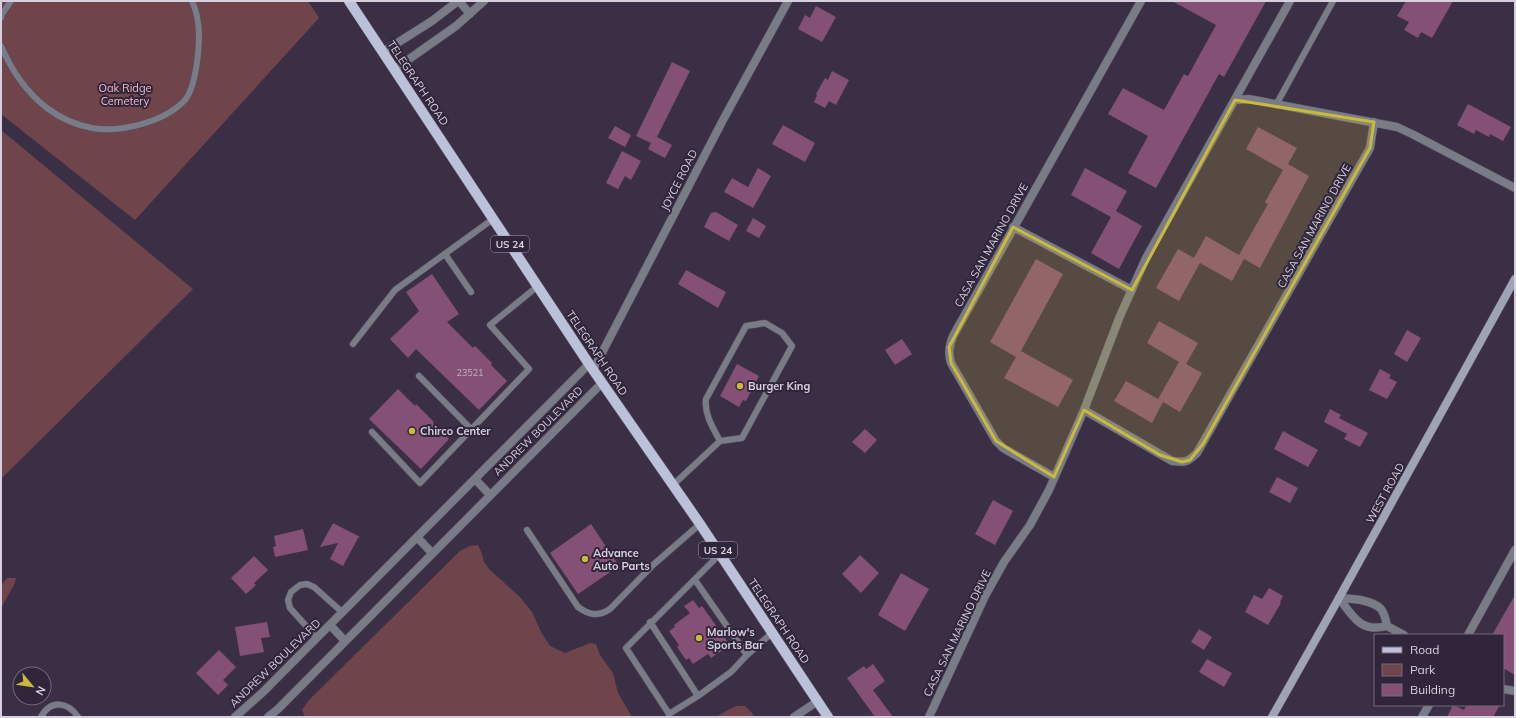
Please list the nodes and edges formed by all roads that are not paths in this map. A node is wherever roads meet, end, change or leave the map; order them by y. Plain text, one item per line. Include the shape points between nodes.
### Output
1 (11, 1) edge
2 (192, 1) edge
3 (349, 1) edge
4 (458, 1) edge
5 (484, 1) edge
6 (788, 1) edge
7 (1141, 1) edge
8 (1290, 1) edge
9 (1333, 1) edge
10 (470, 14) junction
11 (1, 18) edge
12 (1, 46) edge
13 (383, 52) junction
14 (395, 69) junction
15 (1235, 100) junction
16 (1276, 105) junction
17 (1374, 122) junction
18 (1515, 188) edge
19 (493, 219) junction
20 (1013, 227) junction
21 (445, 254) junction
22 (1515, 279) edge
23 (538, 286) junction
24 (1132, 290) junction
25 (471, 292) dead end
26 (353, 344) dead end
27 (591, 367) junction
28 (419, 376) dead end
29 (602, 382) junction
30 (1084, 410) junction
31 (471, 429) junction
32 (372, 432) dead end
33 (720, 441) junction
34 (1054, 477) junction
35 (475, 479) junction
36 (673, 485) junction
37 (490, 495) junction
38 (700, 524) junction
39 (527, 530) dead end
40 (417, 537) junction
41 (1515, 550) edge
42 (432, 553) junction
43 (720, 554) junction
44 (695, 580) junction
45 (1339, 598) junction
46 (342, 612) junction
47 (650, 622) junction
48 (330, 625) junction
49 (1387, 626) junction
50 (773, 632) junction
51 (1402, 634) edge
52 (1469, 634) edge
53 (317, 638) junction
54 (345, 641) junction
55 (747, 655) junction
56 (1504, 689) edge
57 (1515, 692) edge
58 (698, 696) junction
59 (818, 701) junction
60 (1428, 706) edge
61 (41, 717) edge
62 (78, 717) edge
63 (235, 717) edge
64 (268, 717) edge
65 (794, 717) edge
66 (828, 717) edge
67 (929, 717) edge
68 (1272, 717) edge
69 (1422, 717) edge

1 - 11 lane
2 - 12 lane via 200,34 192,86 185,100 167,114 142,124 92,128 70,121 48,109 19,78
3 - 13 main road, TELEGRAPH ROAD / US 24
4 - 10 street
4 - 13 street
5 - 10 street
6 - 27 street, JOYCE ROAD
7 - 20 street, CASA SAN MARINO DRIVE
8 - 15 street, CASA SAN MARINO DRIVE
9 - 16 lane
10 - 14 street
13 - 14 main road, TELEGRAPH ROAD / US 24
14 - 19 main road, TELEGRAPH ROAD / US 24
15 - 16 street
15 - 24 street, CASA SAN MARINO DRIVE via 1146,258
16 - 17 street
17 - 18 street via 1397,127 1412,134
17 - 30 street, CASA SAN MARINO DRIVE via 1370,148 1198,453 1190,460 1172,461
19 - 21 lane
19 - 23 main road, TELEGRAPH ROAD / US 24
20 - 24 street
20 - 34 street, CASA SAN MARINO DRIVE via 952,336 949,356 996,441 1003,448
21 - 25 lane
21 - 26 lane via 395,290
22 - 45 street, WEST ROAD
23 - 27 main road, TELEGRAPH ROAD / US 24
23 - 31 lane via 490,325 528,369
24 - 30 street, CASA SAN MARINO DRIVE
27 - 29 main road, TELEGRAPH ROAD / US 24
27 - 35 street, ANDREW BOULEVARD
28 - 31 lane
29 - 36 main road, TELEGRAPH ROAD / US 24
29 - 37 street, ANDREW BOULEVARD
30 - 34 street, CASA SAN MARINO DRIVE
31 - 32 lane via 420,483
33 - 33 lane via 742,438 792,346 782,333 765,323 746,326 706,399 705,406 710,423
33 - 36 lane
34 - 67 street, CASA SAN MARINO DRIVE via 1030,525 984,596
35 - 37 street
35 - 40 street, ANDREW BOULEVARD
36 - 38 main road, TELEGRAPH ROAD / US 24
37 - 42 street, ANDREW BOULEVARD
38 - 39 lane via 652,565 610,610 596,614 578,607
38 - 43 main road, TELEGRAPH ROAD / US 24
40 - 42 street
40 - 46 street, ANDREW BOULEVARD
41 - 52 street
42 - 54 street, ANDREW BOULEVARD
43 - 44 lane
43 - 50 main road, TELEGRAPH ROAD / US 24
44 - 47 lane
44 - 55 lane
45 - 49 street via 1354,618 1362,624 1376,629
45 - 49 street via 1364,601 1380,608
45 - 68 street, WEST ROAD
46 - 48 street, ANDREW BOULEVARD
46 - 53 lane via 314,587 307,584 300,585 291,592 288,600 290,608
47 - 58 lane
47 - 58 lane via 626,648 668,714
48 - 53 street, ANDREW BOULEVARD
48 - 54 street, ANDREW BOULEVARD
49 - 51 street
50 - 55 lane
50 - 59 main road, TELEGRAPH ROAD / US 24
53 - 63 street, ANDREW BOULEVARD
54 - 64 street, ANDREW BOULEVARD
55 - 58 lane via 731,672
56 - 57 street
59 - 65 street
59 - 66 main road, TELEGRAPH ROAD / US 24
60 - 69 street
61 - 62 lane via 49,708 60,704 72,709

